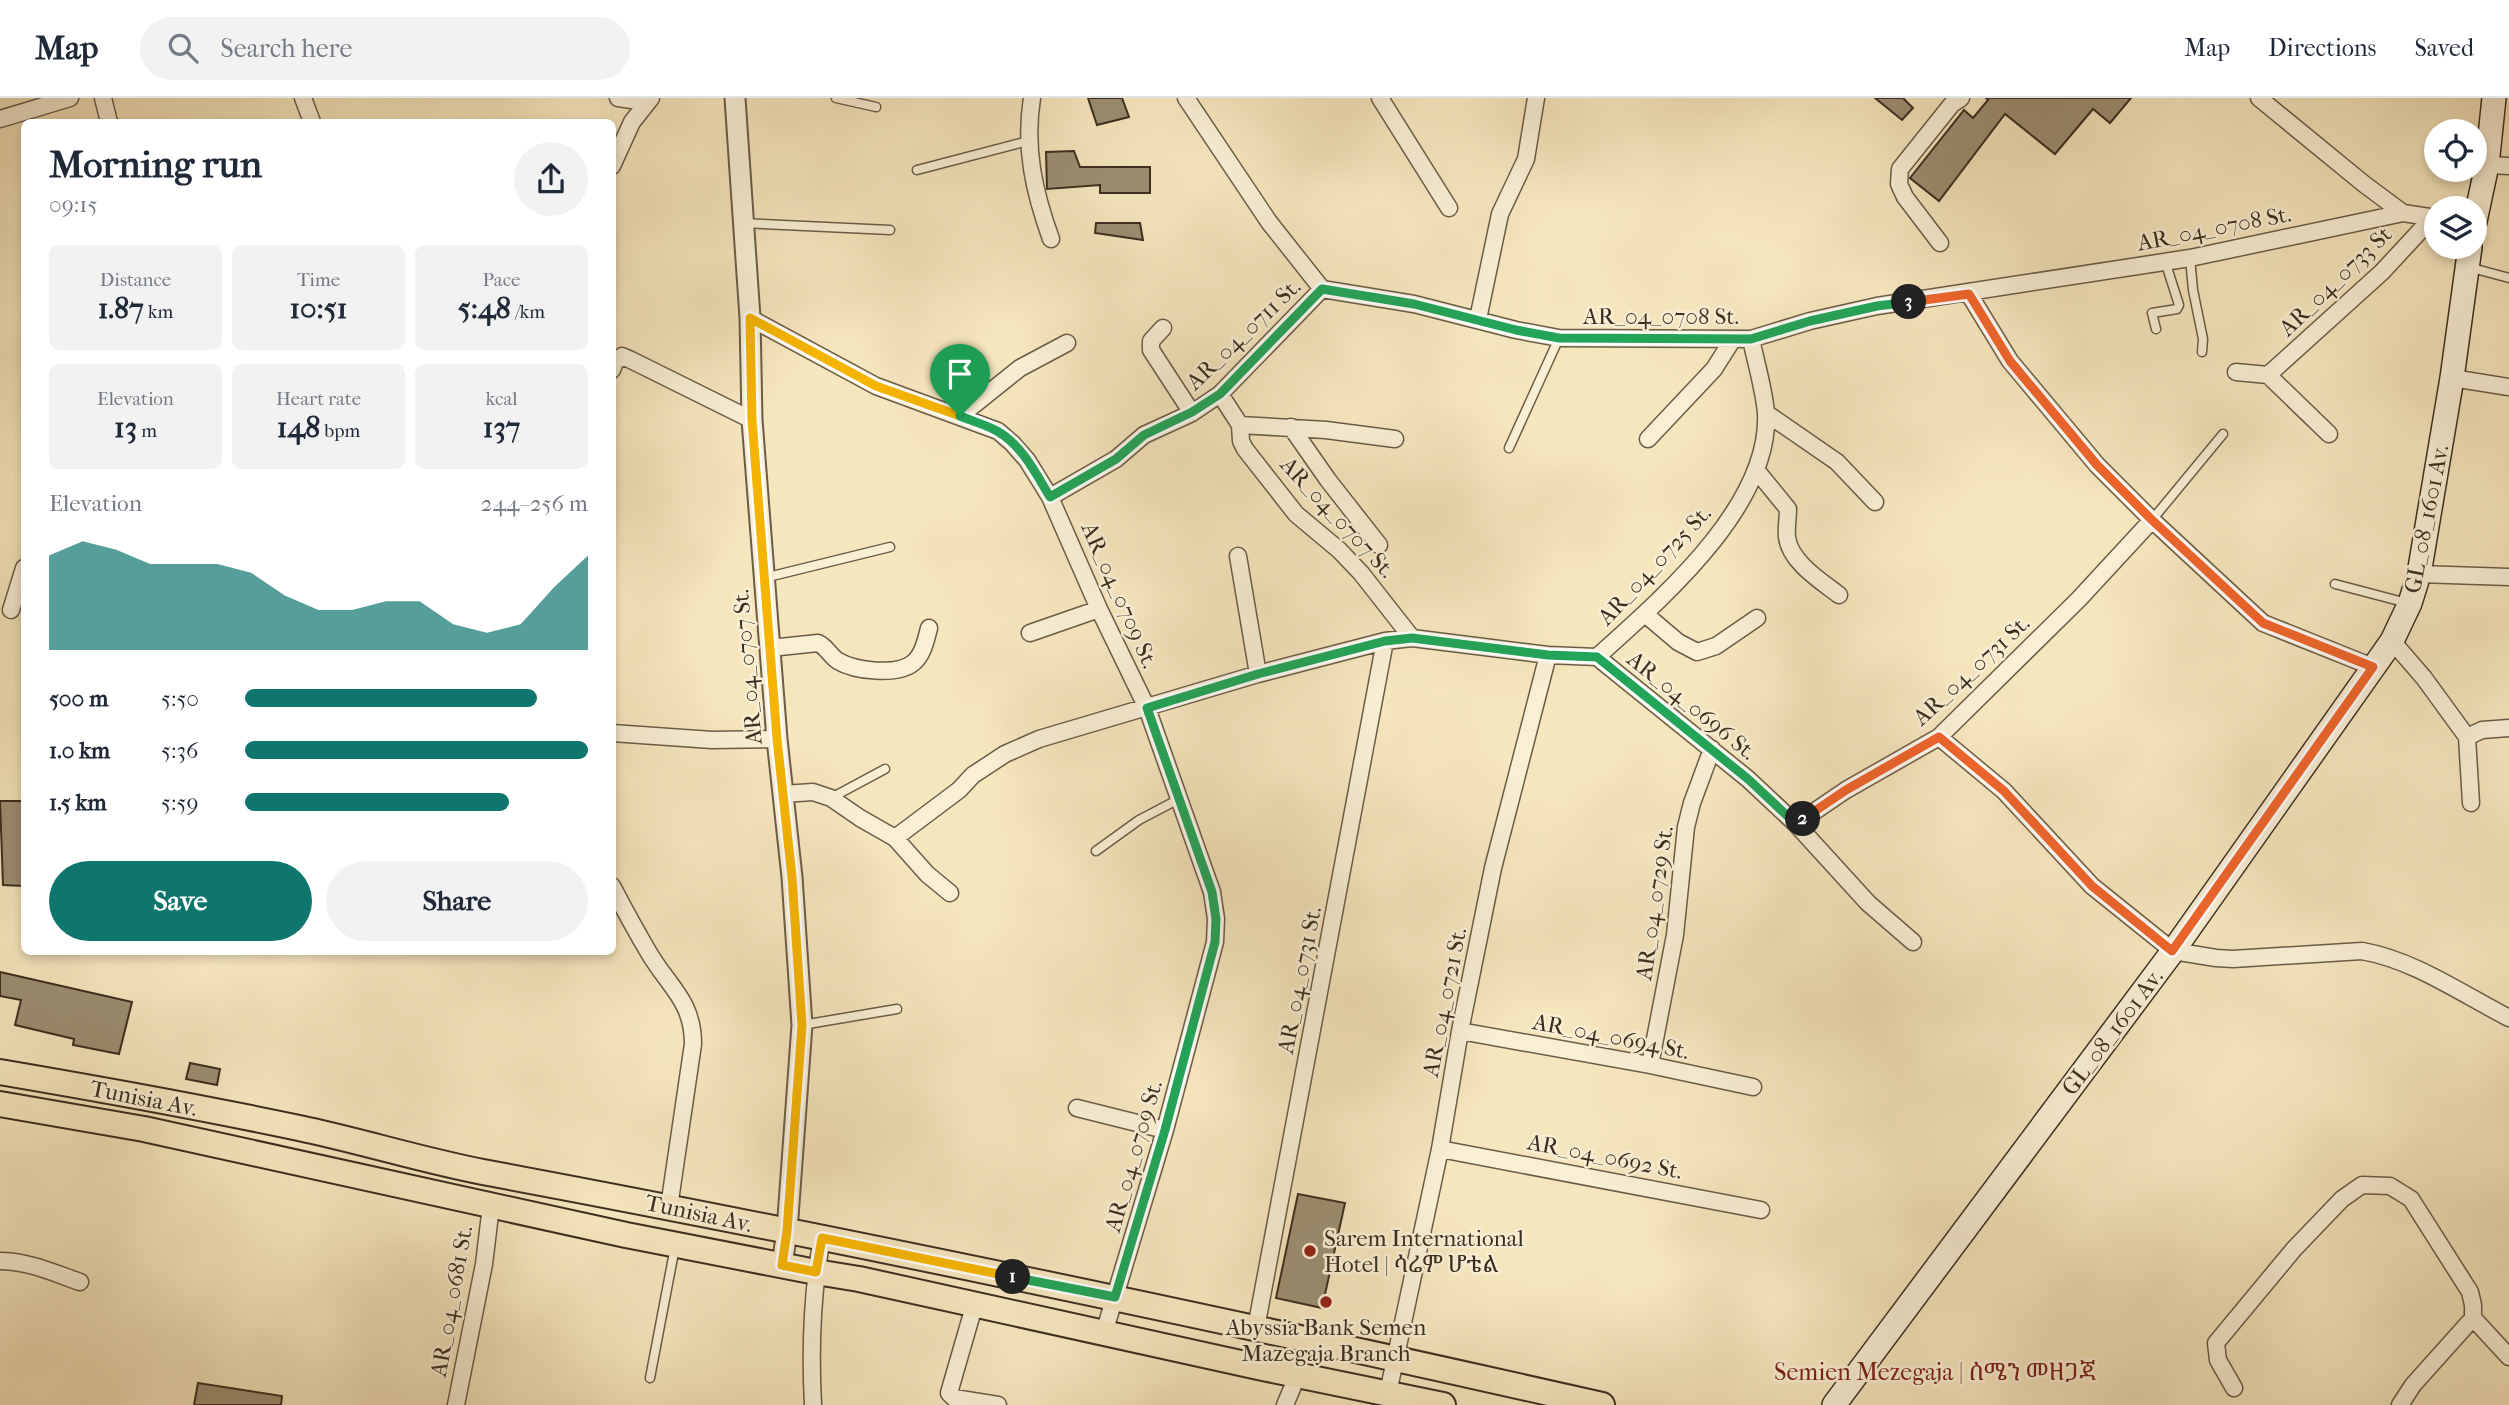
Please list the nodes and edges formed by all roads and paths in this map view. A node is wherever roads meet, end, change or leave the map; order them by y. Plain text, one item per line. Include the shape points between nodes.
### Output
1 (71, 98) edge
2 (103, 98) edge
3 (303, 98) edge
4 (618, 98) edge
5 (735, 98) edge
6 (836, 98) edge
7 (1032, 98) edge
8 (1186, 98) edge
9 (1380, 98) edge
10 (1536, 98) edge
11 (1961, 98) edge
12 (2259, 98) edge
13 (2494, 98) edge
14 (648, 100) edge
15 (876, 107) dead end
16 (0, 119) edge
17 (108, 119) edge
18 (311, 119) edge
19 (1028, 141) junction
20 (616, 157) edge
21 (2498, 166) edge
22 (917, 170) dead end
23 (2486, 196) edge
24 (1449, 208) dead end
25 (2403, 212) junction
26 (2424, 216) edge
27 (742, 223) junction
28 (2424, 228) edge
29 (890, 230) dead end
30 (1051, 239) dead end
31 (1940, 243) dead end
32 (2190, 258) junction
33 (2468, 259) edge
34 (2472, 259) edge
35 (2165, 261) junction
36 (2509, 278) edge
37 (1322, 289) junction
38 (1969, 294) junction
39 (750, 318) junction
40 (1478, 319) junction
41 (1163, 328) dead end
42 (2156, 329) dead end
43 (1559, 338) junction
44 (1751, 339) junction
45 (1733, 340) junction
46 (1067, 343) dead end
47 (2202, 352) dead end
48 (616, 361) edge
49 (2236, 373) dead end
50 (2268, 375) junction
51 (2452, 379) junction
52 (2509, 387) edge
53 (1220, 394) junction
54 (1192, 412) junction
55 (1766, 413) junction
56 (960, 416) junction
57 (752, 420) junction
58 (1240, 425) junction
59 (1291, 427) junction
60 (2223, 434) dead end
61 (2329, 434) dead end
62 (1395, 439) dead end
63 (1648, 439) dead end
64 (1509, 448) dead end
65 (1756, 471) junction
66 (1050, 497) junction
67 (1875, 502) dead end
68 (2152, 520) junction
69 (1380, 545) dead end
70 (890, 547) dead end
71 (1238, 556) dead end
72 (2420, 574) junction
73 (2509, 577) edge
74 (21, 578) edge
75 (764, 579) junction
76 (2335, 584) dead end
77 (1839, 595) dead end
78 (2410, 603) junction
79 (1099, 609) junction
80 (12, 610) edge
81 (1644, 614) junction
82 (1757, 618) dead end
83 (929, 628) dead end
84 (1030, 633) dead end
85 (1412, 638) junction
86 (1385, 641) junction
87 (2392, 641) junction
88 (770, 648) junction
89 (1548, 655) junction
90 (1597, 657) junction
91 (2373, 667) junction
92 (1258, 674) junction
93 (1147, 708) junction
94 (2509, 727) edge
95 (616, 733) edge
96 (1939, 737) junction
97 (2468, 737) junction
98 (777, 739) junction
99 (1712, 749) junction
100 (885, 769) dead end
101 (783, 794) junction
102 (831, 798) junction
103 (1179, 799) junction
104 (2471, 803) dead end
105 (1796, 824) junction
106 (895, 838) junction
107 (1096, 851) dead end
108 (616, 893) edge
109 (950, 893) dead end
110 (1913, 942) dead end
111 (2172, 951) junction
112 (897, 1009) dead end
113 (2509, 1018) edge
114 (802, 1025) junction
115 (1460, 1031) junction
116 (1650, 1065) junction
117 (0, 1072) edge
118 (1753, 1087) dead end
119 (0, 1104) edge
120 (1077, 1108) dead end
121 (1165, 1130) junction
122 (1440, 1149) junction
123 (491, 1206) junction
124 (669, 1207) junction
125 (1761, 1210) dead end
126 (787, 1231) junction
127 (822, 1238) junction
128 (676, 1244) junction
129 (0, 1261) edge
130 (782, 1265) junction
131 (816, 1272) junction
132 (80, 1282) dead end
133 (1115, 1297) junction
134 (975, 1303) junction
135 (2473, 1318) junction
136 (1256, 1328) junction
137 (1104, 1334) junction
138 (2509, 1357) edge
139 (1396, 1360) junction
140 (1297, 1374) junction
141 (650, 1378) dead end
142 (2234, 1388) dead end
143 (1388, 1393) junction
144 (974, 1404) edge
145 (456, 1405) edge
146 (813, 1405) edge
147 (998, 1405) edge
148 (1285, 1405) edge
149 (1442, 1405) edge
150 (1602, 1405) edge
151 (1835, 1405) edge
152 (2400, 1405) edge

1 - 16 street
2 - 17 street
3 - 18 street
4 - 14 street
5 - 27 street, AR_04_0707 St.
6 - 15 lane
7 - 19 street
8 - 37 street via 1269,222
9 - 24 street
10 - 40 street via 1526,159 1500,214
11 - 31 street via 1900,169 1899,184 1905,197
12 - 25 street
13 - 21 main road
14 - 20 street
19 - 22 lane
19 - 30 street via 1036,192
21 - 23 main road
25 - 26 street, AR_04_0708 St.
25 - 32 street, AR_04_0708 St.
27 - 29 lane
27 - 39 street, AR_04_0707 St.
28 - 50 street, AR_04_0733 St
32 - 35 street, AR_04_0708 St.
32 - 47 lane
33 - 51 main road, GL_08_1601 Av.
34 - 36 lane
35 - 38 street, AR_04_0708 St.
35 - 42 lane via 2179,305 2152,313
37 - 40 street, AR_04_0708 St.
37 - 53 street, AR_04_0711 St.
38 - 44 street, AR_04_0708 St. via 1877,306
38 - 68 street via 2010,361 2097,465
39 - 56 street, AR_04_0709 St. via 876,386
39 - 57 street, AR_04_0707 St.
40 - 43 street, AR_04_0708 St.
41 - 54 street via 1151,341 1151,350
43 - 45 street, AR_04_0708 St.
43 - 64 lane
44 - 45 street, AR_04_0708 St.
44 - 55 street, AR_04_0725 St.
45 - 63 street via 1714,369
46 - 56 street via 1020,368
48 - 57 street via 622,356
49 - 50 street
50 - 61 street
51 - 52 street
51 - 72 main road, GL_08_1601 Av.
53 - 54 street, AR_04_0711 St.
53 - 58 street, AR_04_0707 St.
54 - 66 street, AR_04_0711 St. via 1144,435 1116,459
55 - 65 street, AR_04_0725 St.
55 - 67 street via 1837,462
56 - 66 street, AR_04_0709 St. via 998,431 1012,443
57 - 75 street, AR_04_0707 St.
58 - 59 street
58 - 85 street, AR_04_0707 St. via 1245,449 1285,502 1361,573
59 - 62 street
59 - 69 street
60 - 68 lane
65 - 77 street via 1788,509 1787,539 1794,554
65 - 81 street, AR_04_0725 St. via 1734,514
66 - 79 street, AR_04_0709 St.
68 - 91 street via 2263,623
68 - 96 street, AR_04_0731 St. via 2080,599
70 - 75 lane
71 - 92 street
72 - 73 street
72 - 78 main road, GL_08_1601 Av.
74 - 80 street
75 - 88 street, AR_04_0707 St.
76 - 78 lane
78 - 87 main road, GL_08_1601 Av.
79 - 84 street
79 - 93 street, AR_04_0709 St.
81 - 82 street via 1697,652 1716,646
81 - 90 street, AR_04_0725 St.
83 - 88 street via 918,657 903,668 856,669 830,656 818,643
85 - 86 street, AR_04_0696 St.
85 - 89 street, AR_04_0696 St.
86 - 92 street, AR_04_0696 St.
86 - 136 street, AR_04_0731 St.
87 - 91 main road, GL_08_1601 Av.
87 - 97 street
88 - 98 street, AR_04_0707 St.
89 - 90 street, AR_04_0696 St.
89 - 115 street, AR_04_0721 St. via 1493,868
90 - 99 street, AR_04_0696 St.
91 - 111 main road, GL_08_1601 Av.
92 - 93 street, AR_04_0696 St.
93 - 103 street, AR_04_0709 St.
93 - 106 street, AR_04_0696 St. via 1039,739 1005,754
94 - 97 street
95 - 98 street
96 - 105 street, AR_04_0731 St.
96 - 111 street via 2004,791 2092,886
97 - 104 street
98 - 101 street, AR_04_0707 St.
99 - 105 street, AR_04_0696 St.
99 - 116 street, AR_04_0729 St. via 1686,827 1675,935
100 - 102 lane
101 - 102 street via 813,792
101 - 114 street, AR_04_0707 St.
102 - 106 street
103 - 107 lane
103 - 121 street, AR_04_0709 St. via 1212,892 1216,919 1215,942
105 - 110 street, AR_04_0696 St. via 1868,903
106 - 109 street via 926,874
108 - 124 street via 691,1018 693,1044
111 - 113 street via 2233,959 2362,951 2382,954
111 - 151 main road, GL_08_1601 Av.
112 - 114 lane
114 - 126 street, AR_04_0707 St.
115 - 116 street, AR_04_0694 St.
115 - 122 street, AR_04_0721 St.
116 - 118 street, AR_04_0694 St.
117 - 124 main road, Tunisia Av. via 300,1128 478,1171
119 - 123 main road, Tunisia Av. via 168,1134
120 - 121 street
121 - 133 street, AR_04_0709 St.
122 - 125 street, AR_04_0692 St.
122 - 139 street, AR_04_0721 St.
123 - 128 main road, Tunisia Av.
123 - 145 street, AR_04_0681 St.
124 - 126 main road, Tunisia Av.
126 - 127 main road, Tunisia Av.
126 - 130 street, AR_04_0707 St.
127 - 131 street
127 - 133 main road, Tunisia Av.
128 - 130 main road, Tunisia Av.
128 - 141 lane
129 - 132 street via 45,1269
130 - 131 main road, Tunisia Av.
131 - 134 main road, Tunisia Av.
131 - 146 street
133 - 136 main road, Tunisia Av.
133 - 137 street, AR_04_0709 St.
134 - 137 main road, Tunisia Av.
134 - 144 street via 950,1386 954,1398
135 - 138 street
135 - 142 street via 2470,1292 2411,1199 2390,1186 2362,1185 2342,1199 2294,1249 2216,1343 2218,1360
135 - 152 street
136 - 139 main road, Tunisia Av.
137 - 140 main road, Tunisia Av.
139 - 143 street, AR_04_0721 St.
139 - 150 main road, Tunisia Av.
140 - 143 main road, Tunisia Av.
140 - 148 street
143 - 149 main road, Tunisia Av.
144 - 147 street

